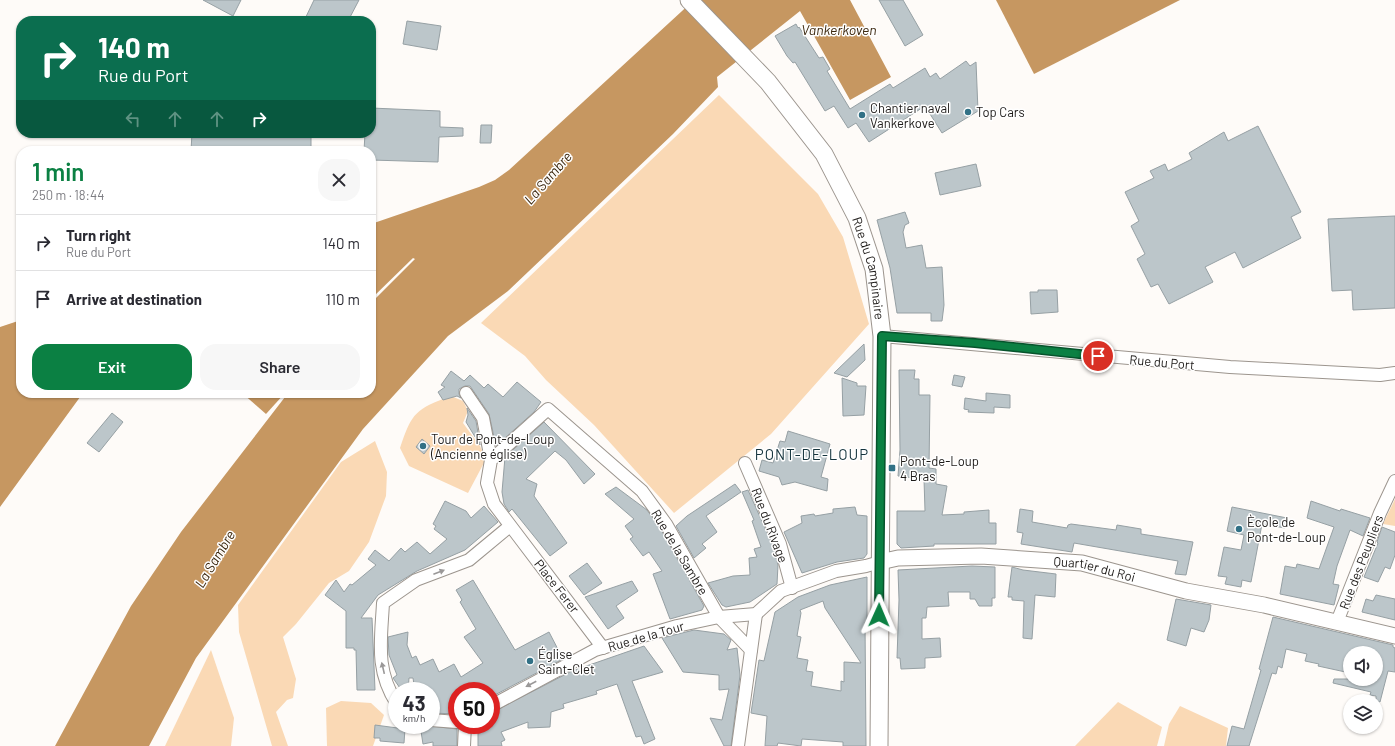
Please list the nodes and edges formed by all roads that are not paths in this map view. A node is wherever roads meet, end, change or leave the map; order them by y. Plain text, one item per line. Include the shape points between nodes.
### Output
1 (689, 0) edge
2 (882, 336) junction
3 (1395, 373) edge
4 (466, 393) dead end
5 (491, 460) junction
6 (745, 463) dead end
7 (1395, 481) edge
8 (510, 526) junction
9 (880, 562) junction
10 (792, 588) junction
11 (756, 614) junction
12 (719, 618) junction
13 (1337, 622) junction
14 (1395, 636) edge
15 (603, 648) junction
16 (751, 650) junction
17 (388, 690) edge
18 (500, 701) edge
19 (465, 734) edge
20 (464, 746) edge
21 (738, 746) edge
22 (879, 746) edge

1 - 2 main road, Rue du Campinaire via 768,82 824,154 857,218 874,269
2 - 3 street, Rue du Port via 1230,367 1380,375
2 - 9 main road, Rue du Campinaire
4 - 5 street via 483,418
5 - 8 street via 487,483 494,504
5 - 12 street, Rue de la Sambre via 548,409 642,491 666,524
6 - 10 street, Rue du Rivage via 780,544
7 - 13 street, Rue des Peupliers
8 - 15 street, Place Ferer via 577,610
17 -> 8 street via 380,654 383,603 416,580 469,560
9 - 10 street, Quartier du Roi via 836,571
9 - 13 street, Quartier du Roi via 898,558 981,556 1082,563 1186,591
9 - 22 main road, Rue du Campinaire
10 - 11 street, Quartier du Roi via 781,591
11 - 12 street, Rue de la Tour
11 - 16 street
12 - 15 street, Rue de la Tour via 677,626
12 - 16 street, Rue de la Sambre
13 - 14 street, Quartier du Roi
15 -> 18 street, Rue de la Tour
16 - 21 street
19 - 20 street

